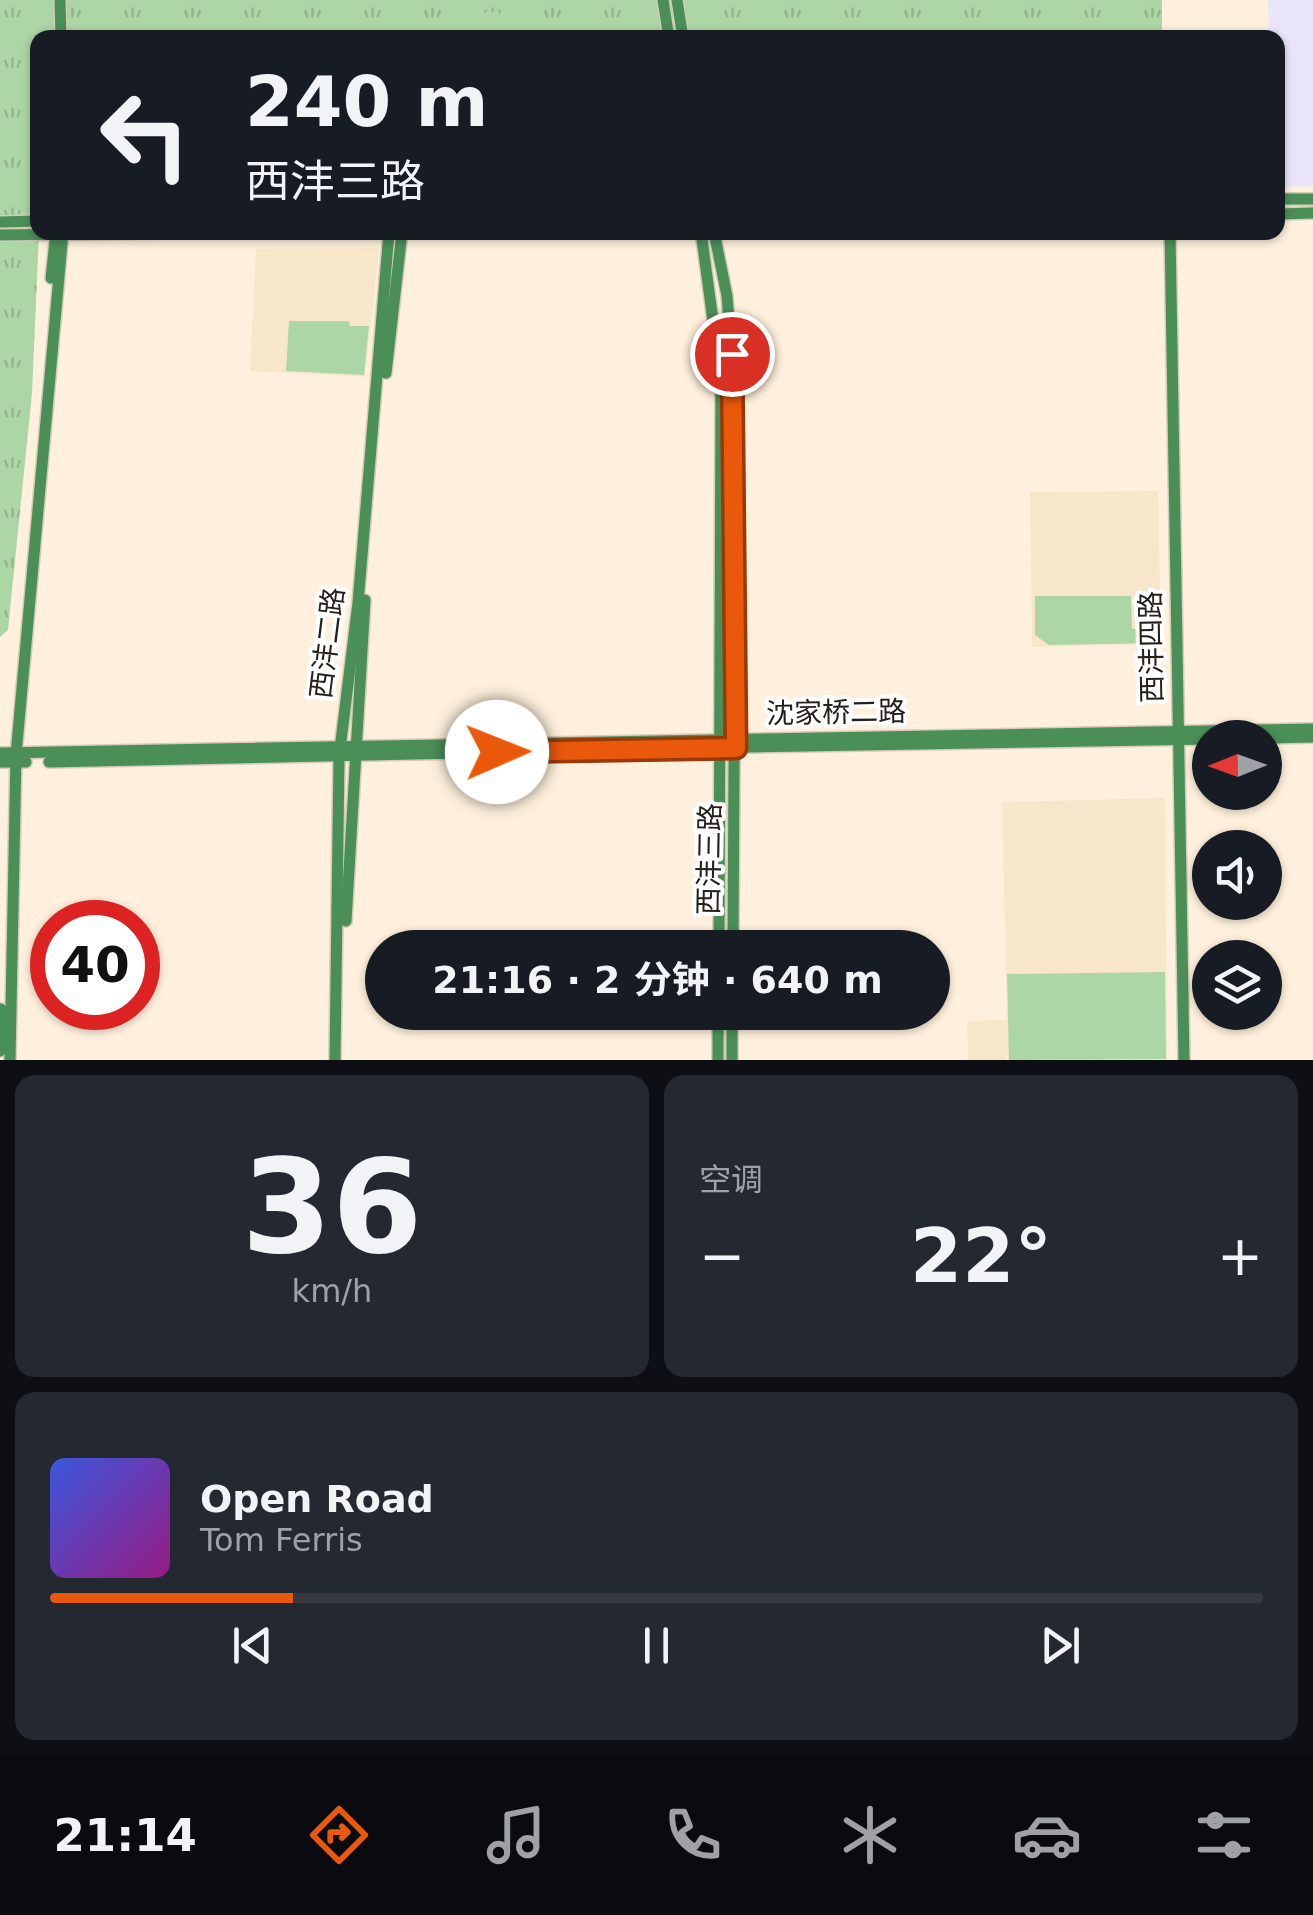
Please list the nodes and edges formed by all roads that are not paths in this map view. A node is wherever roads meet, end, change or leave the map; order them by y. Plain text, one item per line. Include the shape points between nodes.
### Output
1 (56, 0) edge
2 (663, 0) edge
3 (677, 0) edge
4 (57, 30) edge
5 (668, 30) edge
6 (682, 30) edge
7 (1313, 198) edge
8 (1285, 199) edge
9 (1313, 213) edge
10 (1285, 214) edge
11 (30, 221) edge
12 (0, 222) edge
13 (30, 234) edge
14 (0, 235) edge
15 (58, 240) edge
16 (387, 240) edge
17 (401, 240) edge
18 (702, 240) edge
19 (716, 240) edge
20 (1170, 240) edge
21 (1313, 729) edge
22 (1178, 736) junction
23 (1192, 737) edge
24 (1282, 738) edge
25 (1313, 738) edge
26 (736, 743) junction
27 (721, 744) junction
28 (340, 751) junction
29 (354, 751) junction
30 (8, 758) edge
31 (719, 930) edge
32 (733, 930) edge
33 (718, 1030) edge
34 (732, 1030) edge
35 (0, 1051) edge
36 (10, 1060) edge
37 (335, 1060) edge
38 (342, 1060) edge
39 (718, 1060) edge
40 (732, 1060) edge
41 (1184, 1060) edge

1 - 4 street
2 - 5 street
3 - 6 street
7 - 8 street
9 - 10 street
11 - 12 street
13 - 14 street
15 - 30 street
16 - 28 street, 西沣二路
17 - 29 street, 西沣二路
18 - 27 street, 西沣三路 via 721,380
19 - 26 street, 西沣三路 via 734,378
20 - 22 street, 西沣四路
21 - 22 street, 沈家桥二路
22 - 23 street, 沈家桥二路
22 - 26 street, 沈家桥二路
22 - 41 street, 西沣四路
24 - 25 street
26 - 27 street, 沈家桥二路
26 - 32 street, 西沣三路
27 - 29 street, 沈家桥二路
27 - 31 street, 西沣三路
28 - 29 street, 沈家桥二路
28 - 30 street, 沈家桥二路
28 - 37 street, 西沣二路
29 - 38 street, 西沣二路
30 - 35 street
30 - 36 street
33 - 39 street
34 - 40 street

